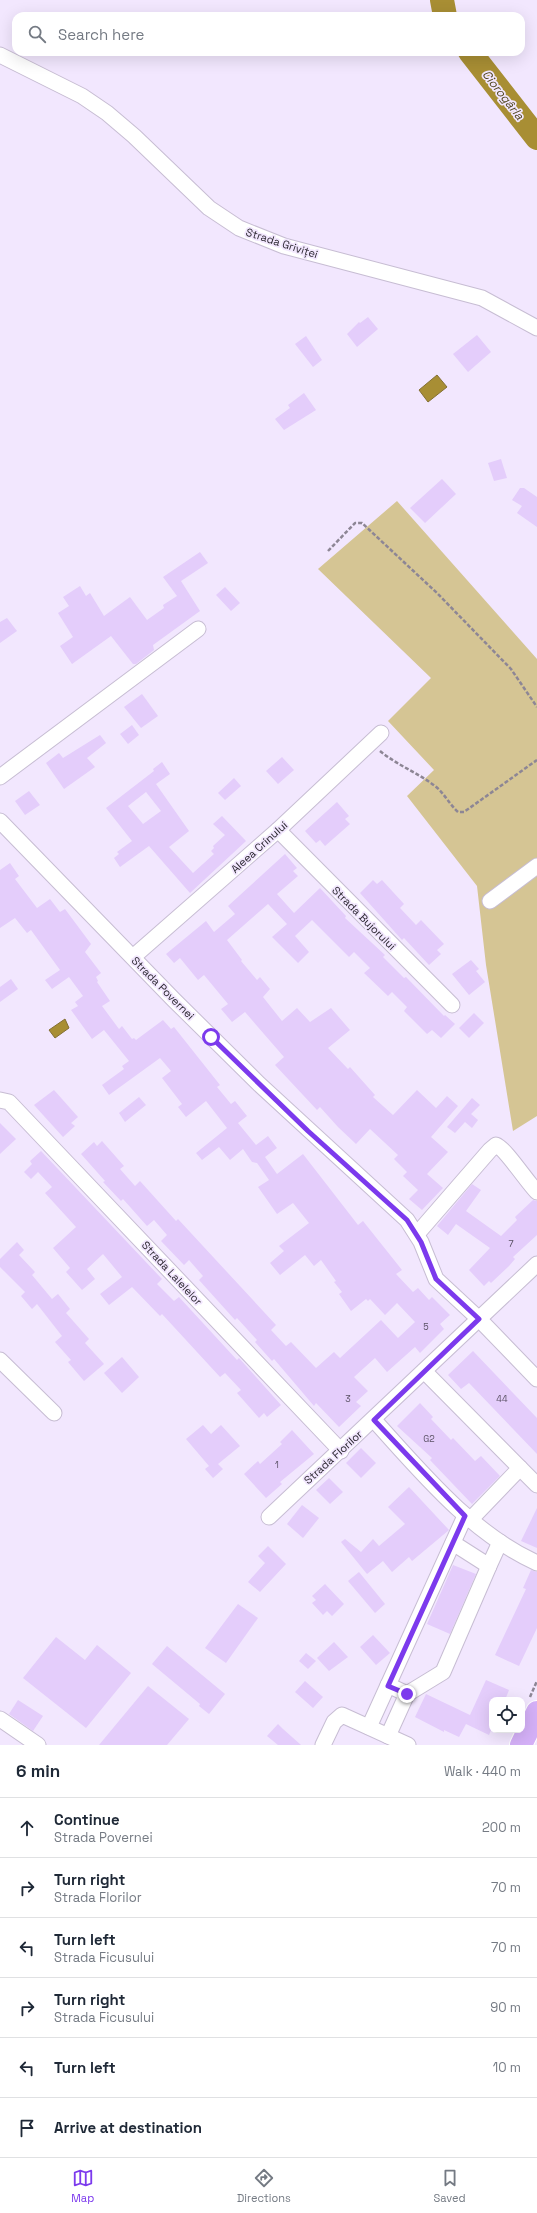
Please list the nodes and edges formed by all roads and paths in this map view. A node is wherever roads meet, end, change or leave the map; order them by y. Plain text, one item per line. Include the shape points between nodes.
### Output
1 (0, 55) edge
2 (537, 328) edge
3 (328, 551) dead end
4 (198, 629) dead end
5 (537, 707) edge
6 (381, 733) dead end
7 (376, 747) dead end
8 (537, 760) edge
9 (0, 777) edge
10 (0, 820) edge
11 (278, 830) junction
12 (537, 866) edge
13 (490, 901) dead end
14 (132, 957) junction
15 (452, 1005) dead end
16 (0, 1100) edge
17 (535, 1186) edge
18 (417, 1234) junction
19 (537, 1264) edge
20 (479, 1319) junction
21 (0, 1360) edge
22 (424, 1371) junction
23 (537, 1379) edge
24 (54, 1413) dead end
25 (374, 1420) junction
26 (341, 1451) junction
27 (520, 1468) junction
28 (537, 1485) edge
29 (269, 1517) dead end
30 (468, 1518) junction
31 (500, 1542) junction
32 (453, 1543) junction
33 (537, 1563) edge
34 (489, 1566) junction
35 (388, 1686) junction
36 (407, 1694) junction
37 (537, 1712) edge
38 (0, 1719) edge
39 (369, 1727) junction
40 (388, 1736) junction
41 (537, 1742) edge
42 (38, 1745) edge
43 (323, 1745) edge
44 (408, 1745) edge
45 (522, 1745) edge
46 (535, 1745) edge

1 - 2 street, Strada Griviței via 82,96 107,113 209,208 239,228 284,246 482,298
3 - 5 path via 355,523 362,522 437,593 511,669
4 - 9 street
6 - 11 street, Aleea Crinului
7 - 8 path via 392,761 436,786 458,812 464,812
10 - 14 street, Strada Povernei
11 - 14 street, Aleea Crinului
11 - 15 street, Strada Bujorului
12 - 13 street
14 - 18 street, Strada Povernei via 297,1120 403,1216
16 - 26 street, Strada Lalelelor via 9,1102
17 - 18 street via 514,1164 505,1150 496,1145
18 - 20 street, Strada Povernei via 436,1279
19 - 20 street, Strada Florilor
20 - 22 street, Strada Florilor
20 - 23 street, Strada Povernei
21 - 24 street
22 - 25 street, Strada Florilor
22 - 27 street
25 - 26 street, Strada Florilor
25 - 30 street
26 - 29 street, Strada Florilor
27 - 28 street
27 - 30 street
30 - 31 street
30 - 32 street
31 - 33 street
31 - 34 street
32 - 34 street
32 - 35 street
34 - 36 street via 443,1672
35 - 36 street
35 - 39 street
36 - 40 street
37 - 45 highway
38 - 42 street
39 - 40 street
39 - 43 street via 346,1715 339,1716
40 - 44 street
41 - 46 highway

